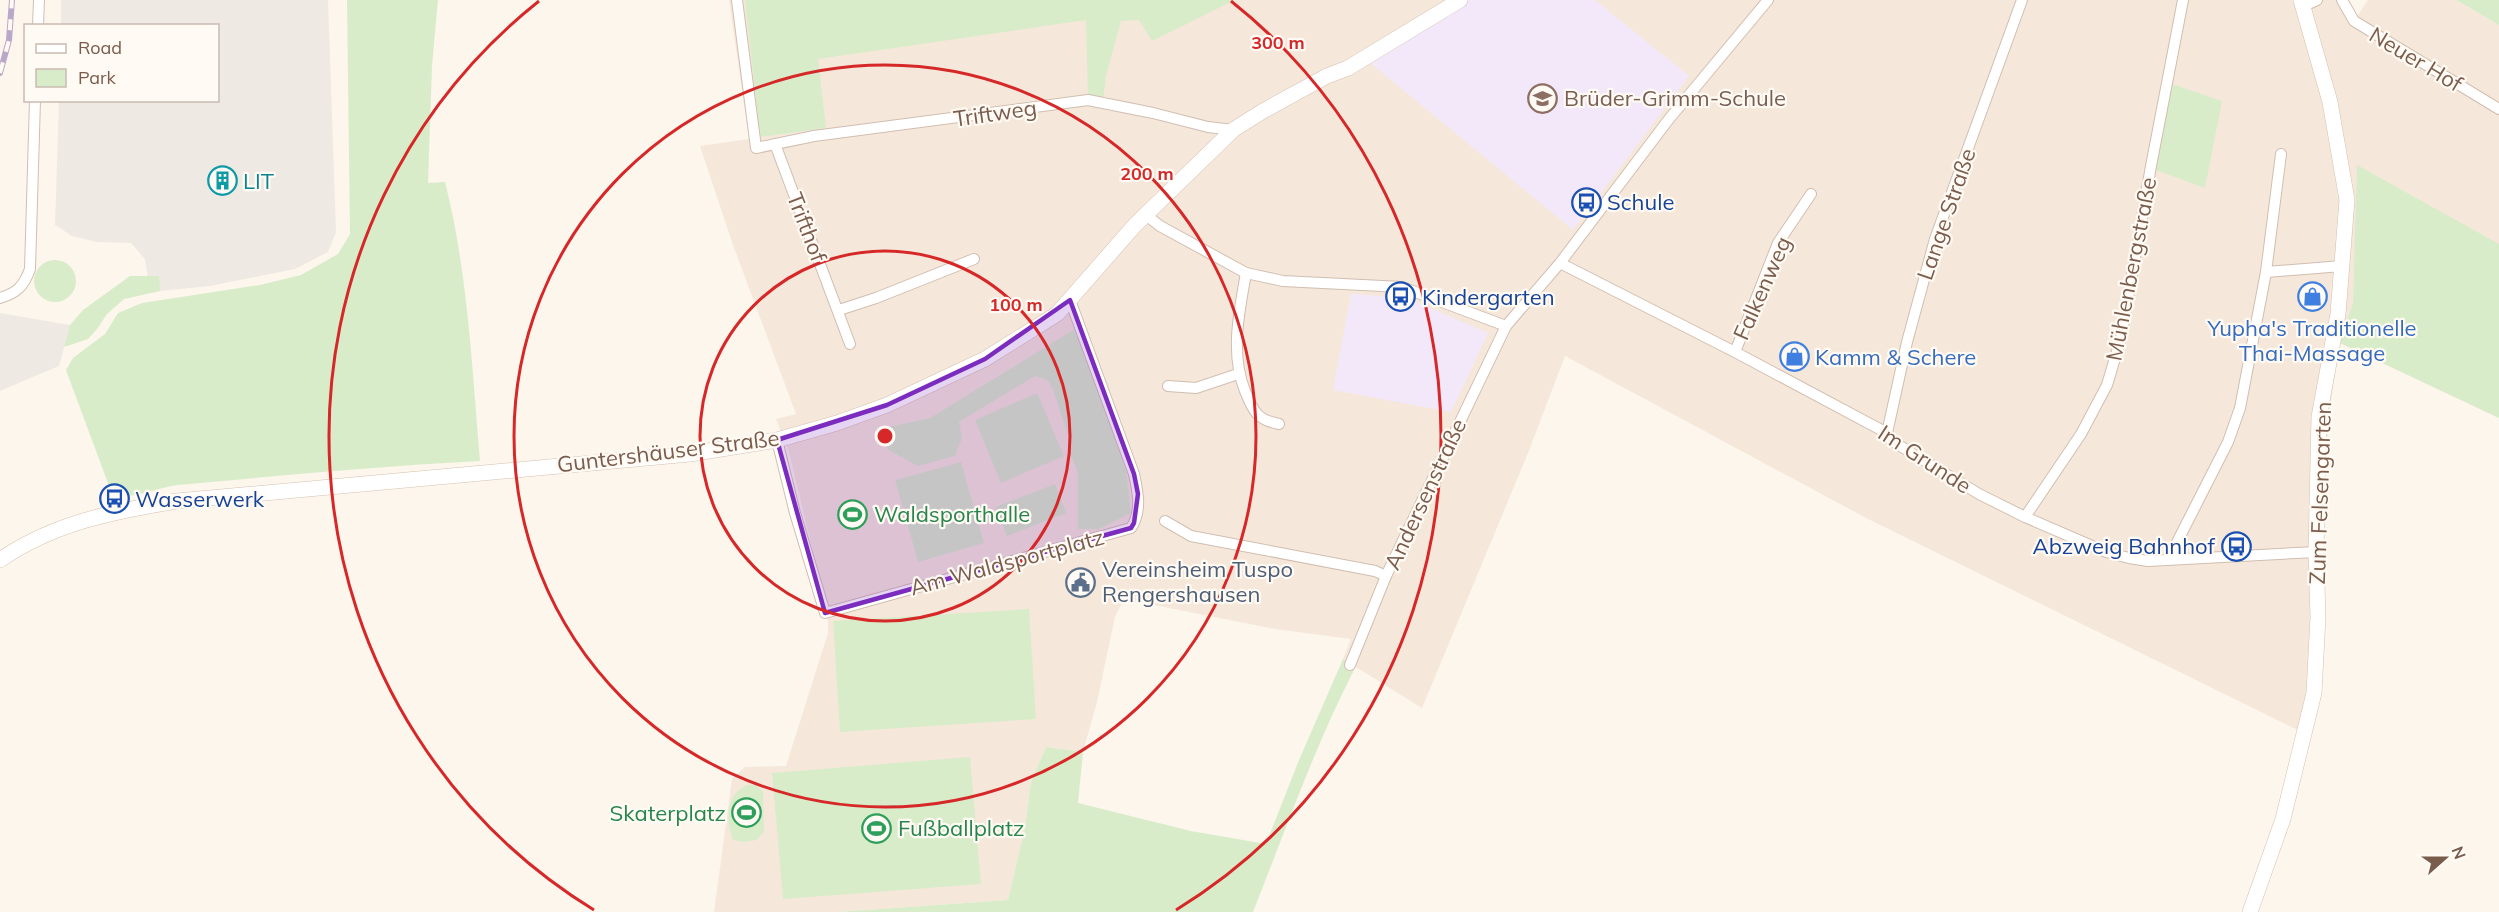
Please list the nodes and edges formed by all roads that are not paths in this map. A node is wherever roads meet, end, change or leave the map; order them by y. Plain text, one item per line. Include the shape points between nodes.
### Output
1 (39, 0) edge
2 (737, 0) edge
3 (1460, 0) edge
4 (1768, 0) edge
5 (2022, 0) edge
6 (2183, 0) edge
7 (2342, 0) edge
8 (2307, 2) edge
9 (38, 24) edge
10 (35, 102) edge
11 (2499, 109) edge
12 (1233, 130) junction
13 (775, 144) junction
14 (2281, 154) dead end
15 (1811, 194) dead end
16 (1146, 215) junction
17 (974, 260) dead end
18 (1560, 263) junction
19 (2342, 266) junction
20 (2266, 272) junction
21 (1246, 273) junction
22 (0, 298) edge
23 (1070, 300) junction
24 (839, 310) junction
25 (1506, 326) junction
26 (850, 344) dead end
27 (1735, 352) junction
28 (1238, 374) junction
29 (1168, 386) dead end
30 (1279, 424) dead end
31 (1887, 433) junction
32 (777, 440) junction
33 (2025, 517) junction
34 (1166, 521) dead end
35 (2316, 552) junction
36 (2169, 558) junction
37 (0, 560) edge
38 (1386, 576) junction
39 (1350, 665) dead end
40 (2250, 912) edge

1 - 9 street
2 - 13 street, Triftweg via 756,148
3 - 12 street, Guntershäuser Straße via 1348,68
4 - 18 street, Andersenstraße via 1669,119
5 - 31 street, Lange Straße via 1935,239
6 - 33 street, Mühlenbergstraße via 2121,338 2107,385 2081,434
7 - 11 street, Neuer Hof via 2354,21
8 - 19 street, Zum Felsengarten via 2347,200
10 - 22 street via 30,269 25,283
12 - 13 street, Triftweg via 1088,100
12 - 16 street, Guntershäuser Straße
13 - 24 street, Trifthof
14 - 20 street
15 - 27 street, Falkenweg via 1778,243
16 - 21 street
16 - 23 street, Guntershäuser Straße
17 - 24 street
18 - 25 street, Andersenstraße
18 - 27 street, Im Grunde
19 - 20 street
19 - 35 street, Zum Felsengarten via 2338,315 2319,417
20 - 36 street via 2235,426
21 - 25 street via 1283,281 1402,287
21 - 28 street via 1236,331
23 - 32 street, Guntershäuser Straße via 1057,314 985,359 912,394 837,423
23 - 32 street, Am Waldsportplatz via 1134,474 1138,511 1131,528 825,613
24 - 26 street, Trifthof
25 - 38 street, Andersenstraße
27 - 31 street, Im Grunde
28 - 29 street via 1196,388
28 - 30 street via 1257,415 1266,422
31 - 33 street, Im Grunde via 1892,441 1979,494
32 - 37 street, Guntershäuser Straße via 690,454 177,501 109,512 78,522
33 - 36 street, Im Grunde via 2106,552 2148,561
34 - 38 street via 1191,536
35 - 36 street, Im Grunde
35 - 40 street, Zum Felsengarten via 2314,693 2283,819
38 - 39 street, Andersenstraße

